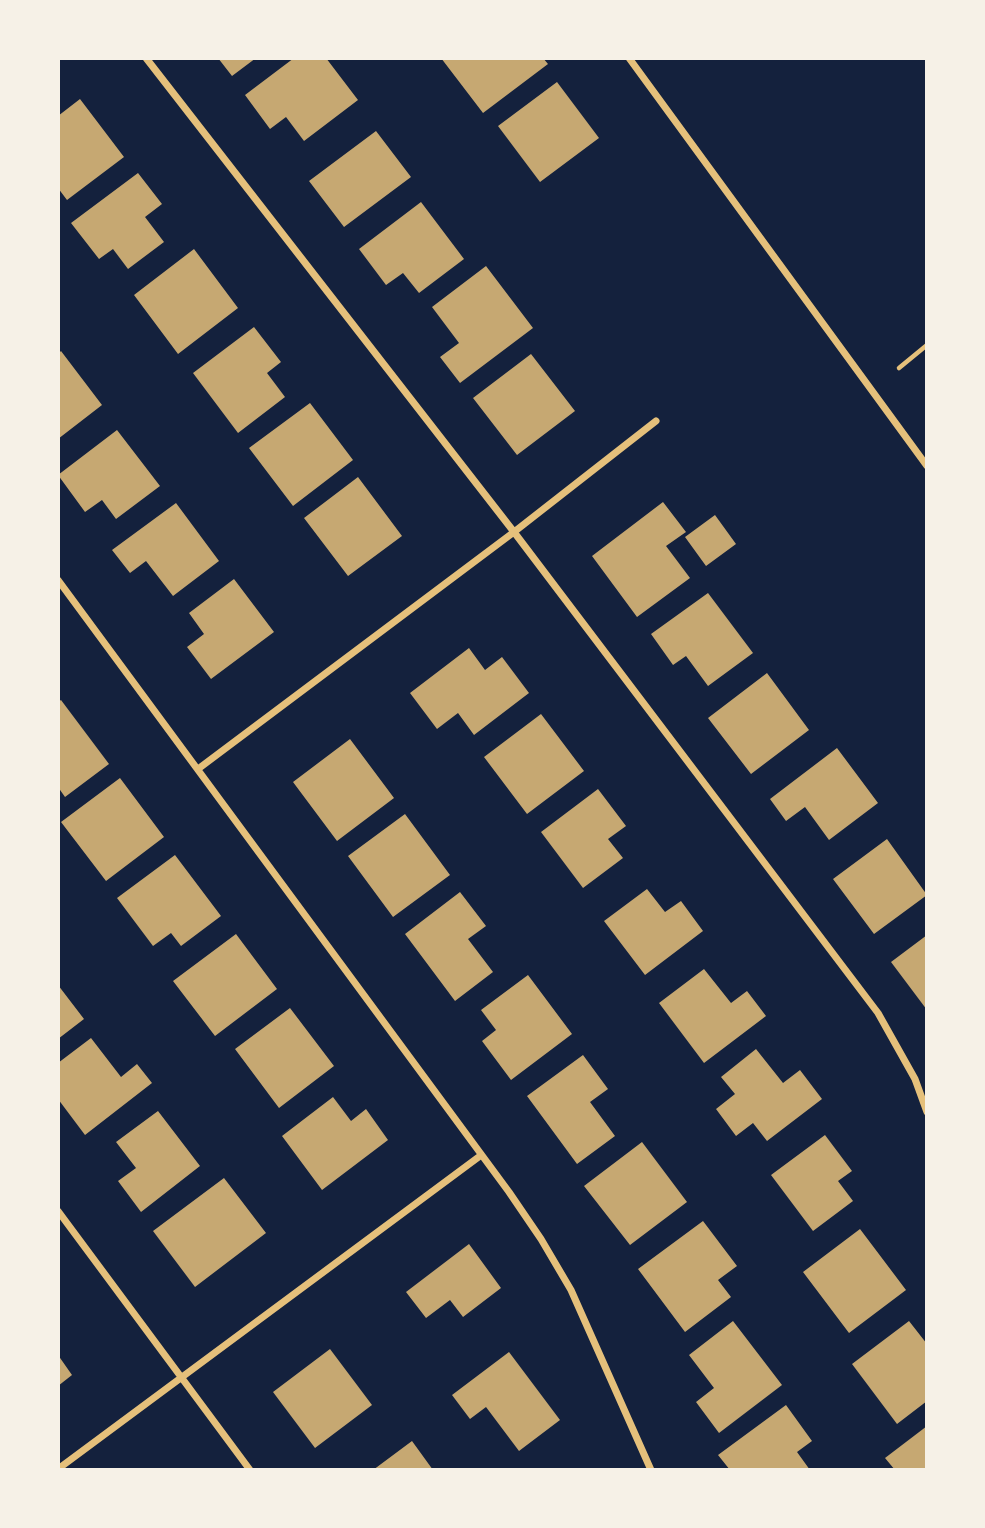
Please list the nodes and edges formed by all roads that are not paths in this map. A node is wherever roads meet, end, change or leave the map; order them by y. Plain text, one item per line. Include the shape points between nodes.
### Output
1 (146, 58) edge
2 (629, 58) edge
3 (656, 421) dead end
4 (927, 466) edge
5 (514, 532) junction
6 (58, 580) edge
7 (198, 769) junction
8 (927, 1112) edge
9 (480, 1156) junction
10 (58, 1211) edge
11 (181, 1377) junction
12 (58, 1469) edge
13 (250, 1470) edge
14 (651, 1470) edge

1 - 5 street
2 - 4 street
3 - 5 street
5 - 7 street
5 - 8 street via 878,1013 915,1079
6 - 7 street
7 - 9 street
9 - 11 street
9 - 14 street via 571,1290
10 - 11 street
11 - 12 street
11 - 13 street

